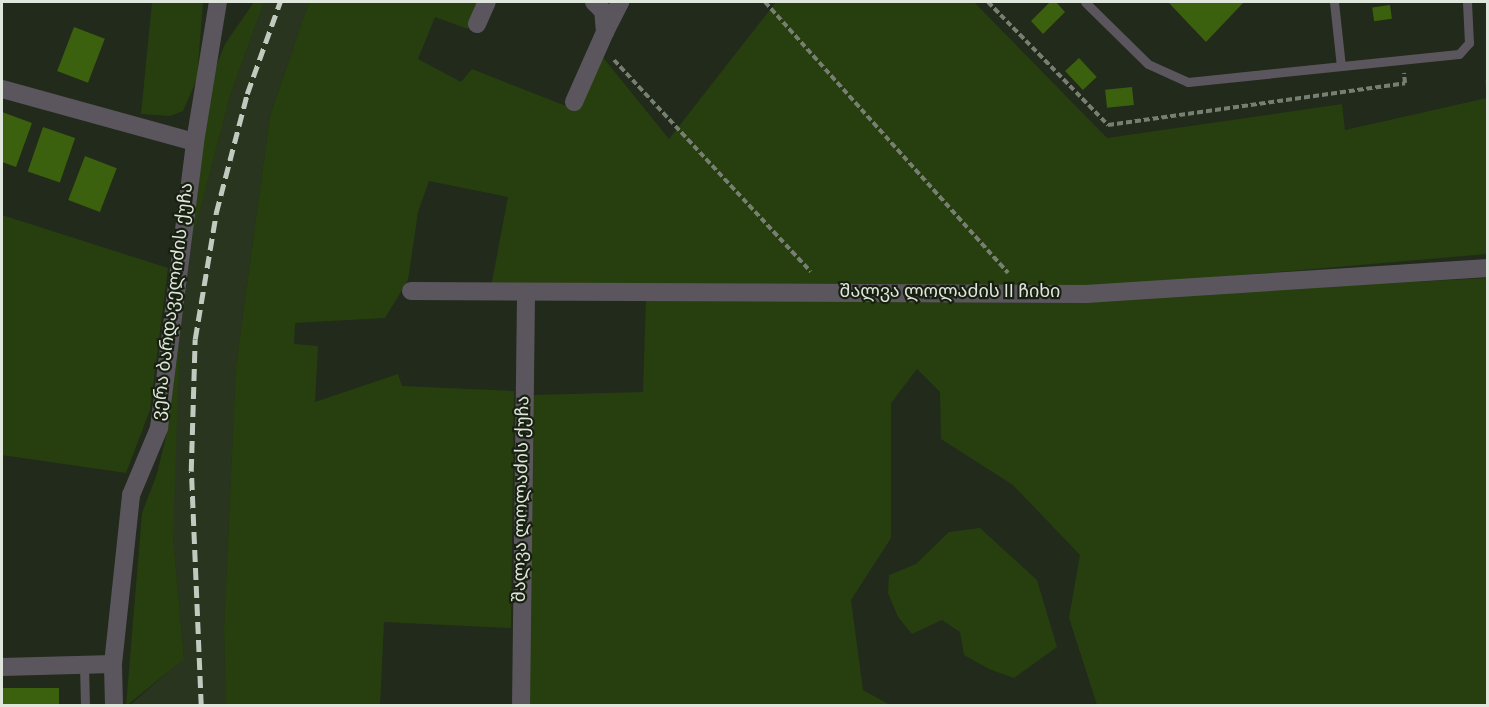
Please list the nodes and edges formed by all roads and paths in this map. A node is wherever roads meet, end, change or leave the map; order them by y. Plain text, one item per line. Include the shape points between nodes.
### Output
1 (234, 2) edge
2 (487, 2) edge
3 (594, 2) edge
4 (620, 2) edge
5 (765, 2) edge
6 (1086, 2) edge
7 (1334, 2) edge
8 (1467, 2) edge
9 (218, 8) edge
10 (477, 24) dead end
11 (602, 38) junction
12 (1341, 66) junction
13 (2, 89) edge
14 (574, 102) dead end
15 (195, 142) junction
16 (1488, 268) edge
17 (411, 291) dead end
18 (526, 292) junction
19 (830, 293) junction
20 (1026, 294) junction
21 (113, 664) junction
22 (84, 665) junction
23 (2, 667) edge
24 (85, 705) edge
25 (114, 705) edge
26 (521, 705) edge

1 - 9 street
2 - 10 street
3 - 11 street via 603,11
4 - 11 street
5 - 20 path
6 - 12 lane via 1148,64 1188,82
7 - 12 lane
8 - 12 lane via 1468,43 1459,54
9 - 15 street, ვერა ბარდაველიძის ქუჩა
11 - 14 street
11 - 19 path
13 - 15 street
15 - 21 street, ვერა ბარდაველიძის ქუჩა via 159,428 131,495
16 - 20 street, შალვა ლოლაძის II ჩიხი via 1086,294
17 - 18 street, შალვა ლოლაძის II ჩიხი
18 - 19 street, შალვა ლოლაძის II ჩიხი
18 - 26 street, შალვა ლოლაძის ქუჩა
19 - 20 street, შალვა ლოლაძის II ჩიხი
21 - 22 street
21 - 25 street, ვერა ბარდაველიძის ქუჩა
22 - 23 street
22 - 24 lane

